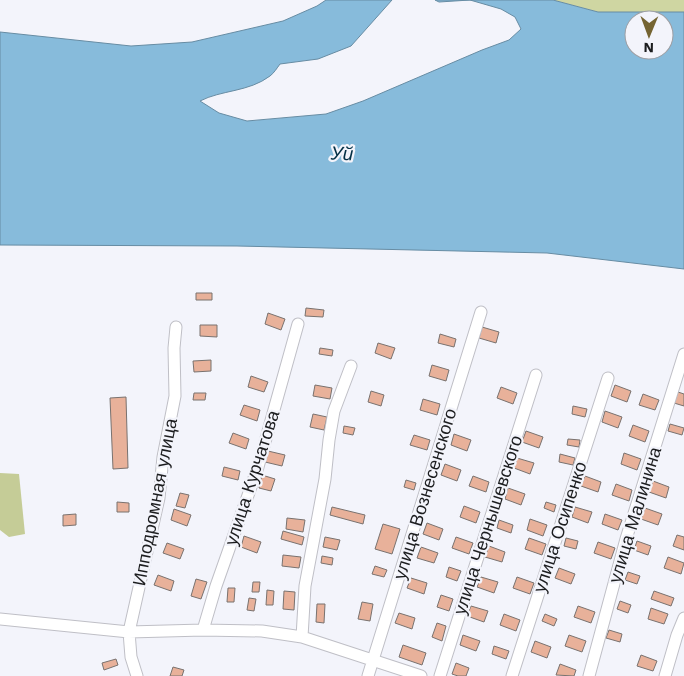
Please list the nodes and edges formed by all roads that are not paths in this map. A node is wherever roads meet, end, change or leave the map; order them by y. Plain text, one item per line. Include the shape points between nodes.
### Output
1 (481, 312) dead end
2 (298, 324) dead end
3 (176, 327) dead end
4 (684, 354) edge
5 (351, 366) dead end
6 (536, 375) dead end
7 (608, 378) dead end
8 (684, 618) edge
9 (0, 619) edge
10 (204, 630) junction
11 (129, 632) junction
12 (302, 638) junction
13 (373, 660) junction
14 (137, 676) edge
15 (368, 676) edge
16 (421, 676) edge
17 (440, 676) edge
18 (512, 676) edge
19 (589, 676) edge
20 (665, 676) edge

1 - 13 street, улица Вознесенского
2 - 10 street, улица Курчатова via 258,467
3 - 11 street, Ипподромная улица via 175,396 163,456 159,498
4 - 19 street, улица Малинина via 626,539
5 - 12 street via 334,411 305,586
6 - 17 street, улица Чернышевского
7 - 18 street, улица Осипенко
8 - 20 street
9 - 11 street
10 - 11 street
10 - 12 street via 262,631
11 - 14 street, Ипподромная улица via 131,657
12 - 13 street
13 - 15 street, улица Вознесенского
13 - 16 street

